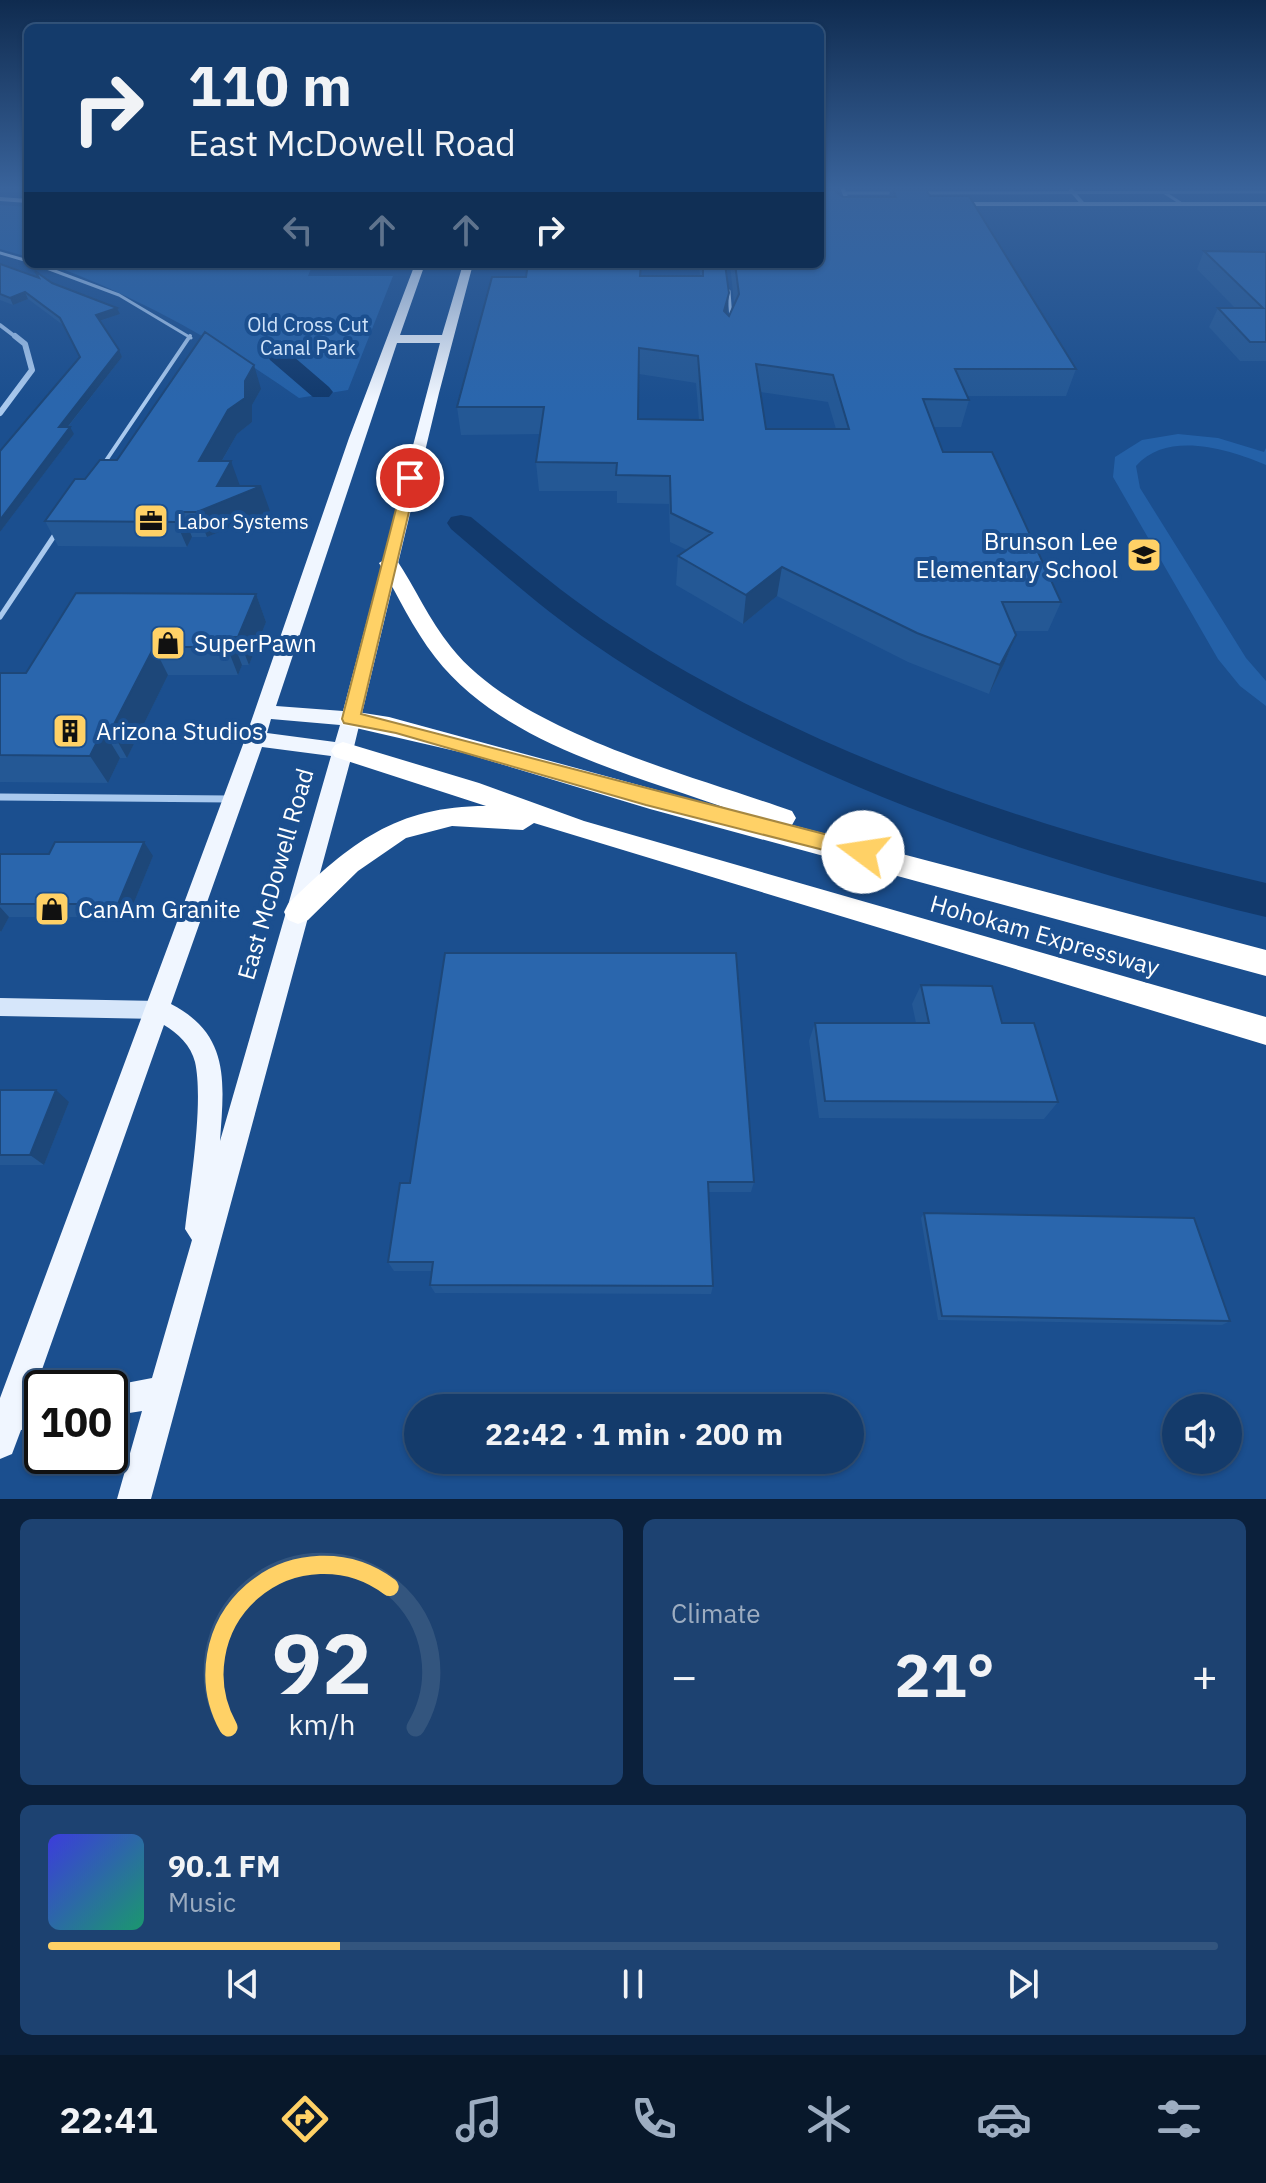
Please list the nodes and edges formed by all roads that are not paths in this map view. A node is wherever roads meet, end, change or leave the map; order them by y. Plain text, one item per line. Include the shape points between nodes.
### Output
1 (47, 268) edge
2 (419, 268) edge
3 (467, 268) edge
4 (727, 278) edge
5 (0, 325) edge
6 (730, 328) edge
7 (393, 339) junction
8 (446, 339) junction
9 (0, 413) edge
10 (98, 472) edge
11 (62, 525) edge
12 (389, 563) junction
13 (0, 617) edge
14 (265, 712) junction
15 (351, 719) junction
16 (255, 739) junction
17 (343, 751) junction
18 (0, 797) edge
19 (234, 799) junction
20 (581, 830) junction
21 (894, 860) junction
22 (298, 912) junction
23 (1266, 963) edge
24 (0, 1007) edge
25 (159, 1010) junction
26 (1266, 1031) edge
27 (197, 1273) junction
28 (164, 1392) junction
29 (128, 1397) edge
30 (24, 1419) edge
31 (5, 1428) edge
32 (134, 1499) edge

1 - 10 lane via 119,295 192,337
2 - 7 main road
3 - 8 main road, East McDowell Road
4 - 6 lane
5 - 9 street via 25,344 32,370
7 - 8 main road
7 - 14 main road
8 - 12 main road, East McDowell Road
11 - 13 lane
12 - 15 main road, East McDowell Road
12 - 21 highway via 443,652 483,692 509,709 570,741
14 - 15 main road, Hohokam Expressway
14 - 16 main road
15 - 17 main road, East McDowell Road
15 - 21 highway, Hohokam Expressway
16 - 17 main road, Hohokam Expressway
16 - 19 main road
17 - 20 highway, Hohokam Expressway
17 - 22 main road, East McDowell Road
18 - 19 lane
19 - 25 main road
20 - 22 highway via 491,815 411,825 358,853
20 - 26 highway, Hohokam Expressway
21 - 23 highway, Hohokam Expressway
22 - 27 main road, East McDowell Road
24 - 25 street
25 - 27 main road via 192,1030 212,1079
25 - 31 main road
27 - 28 main road, East McDowell Road
28 - 29 main road
28 - 32 main road, East McDowell Road
30 - 31 main road

